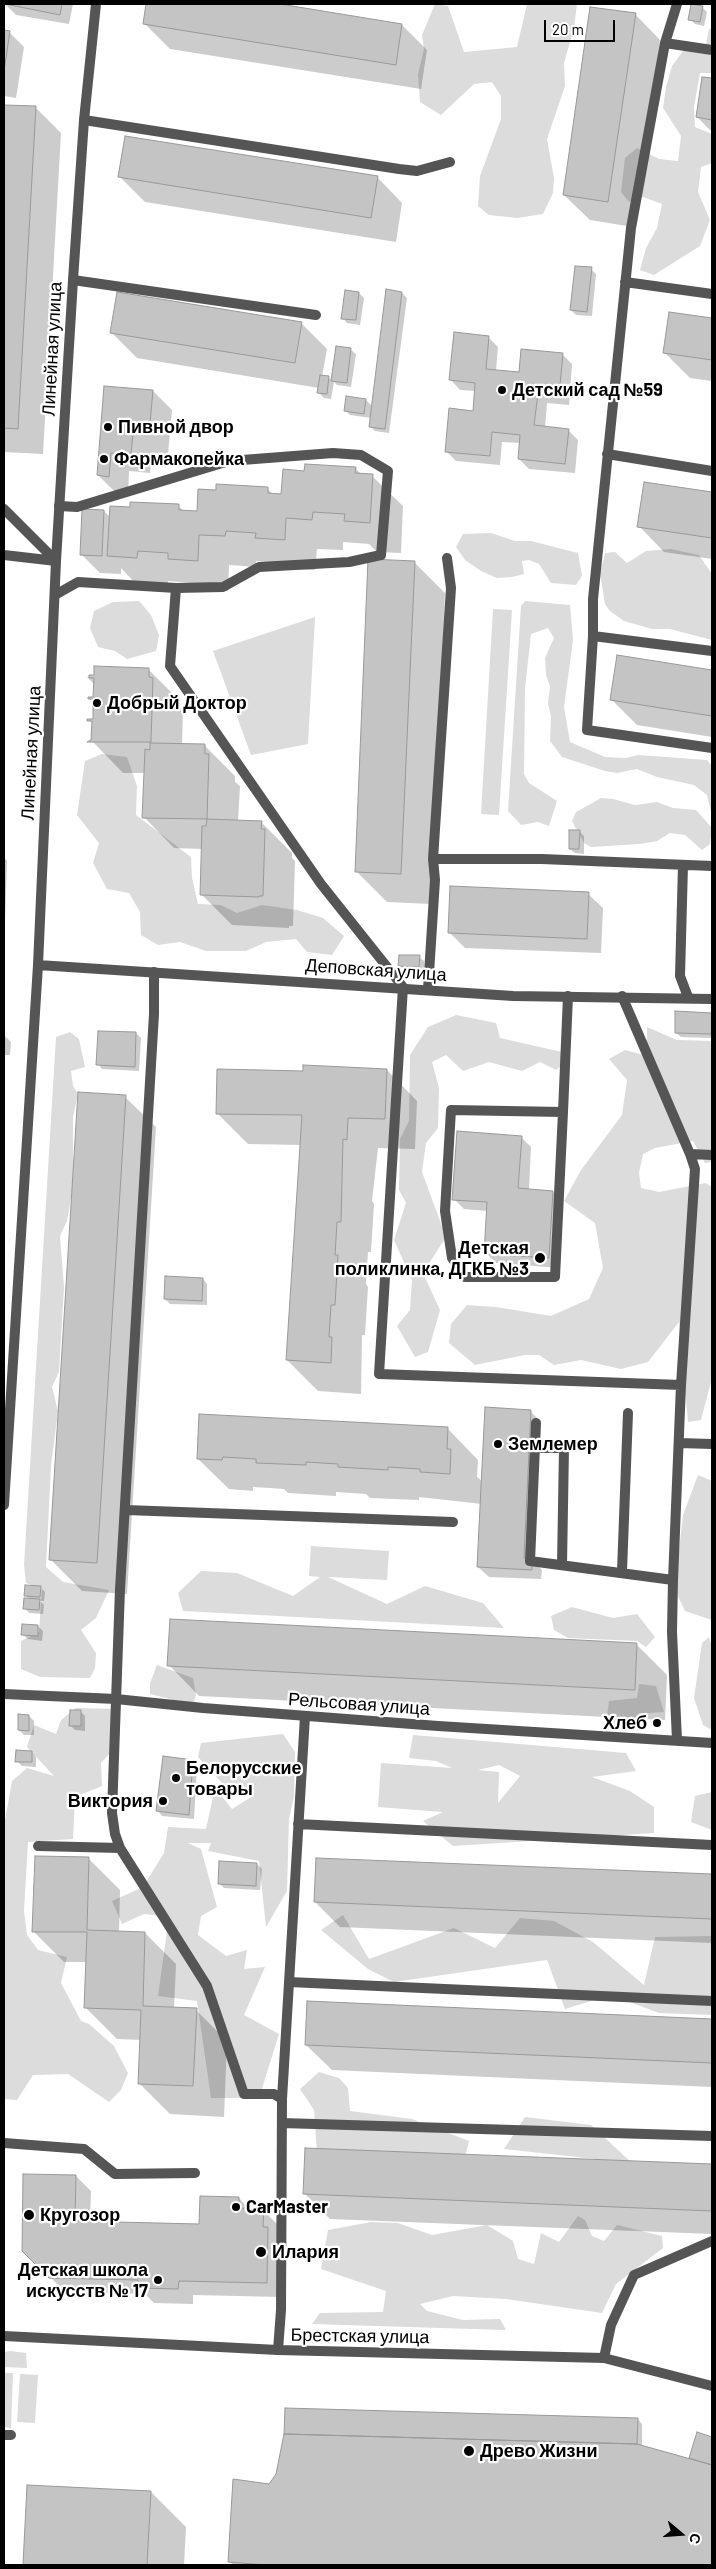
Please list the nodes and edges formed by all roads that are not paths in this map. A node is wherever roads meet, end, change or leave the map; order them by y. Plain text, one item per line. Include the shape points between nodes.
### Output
1 (96, 4) edge
2 (677, 4) edge
3 (665, 43) junction
4 (712, 50) edge
5 (84, 120) junction
6 (450, 162) dead end
7 (73, 280) junction
8 (625, 282) junction
9 (712, 294) edge
10 (316, 315) dead end
11 (607, 454) junction
12 (712, 471) edge
13 (59, 506) junction
14 (4, 509) edge
15 (4, 555) edge
16 (447, 558) dead end
17 (56, 561) junction
18 (176, 588) junction
19 (55, 594) junction
20 (593, 636) junction
21 (712, 651) edge
22 (712, 748) edge
23 (433, 859) junction
24 (683, 865) junction
25 (712, 866) edge
26 (38, 965) junction
27 (154, 972) junction
28 (403, 987) junction
29 (428, 989) junction
30 (568, 996) junction
31 (622, 996) junction
32 (688, 997) junction
33 (712, 999) edge
34 (563, 1112) junction
35 (690, 1154) junction
36 (712, 1155) edge
37 (681, 1385) junction
38 (628, 1413) dead end
39 (536, 1423) dead end
40 (678, 1444) junction
41 (712, 1444) edge
42 (536, 1448) junction
43 (4, 1504) edge
44 (126, 1510) junction
45 (453, 1522) dead end
46 (562, 1565) junction
47 (622, 1571) junction
48 (673, 1580) junction
49 (4, 1694) edge
50 (116, 1699) junction
51 (305, 1716) junction
52 (677, 1740) junction
53 (712, 1743) edge
54 (298, 1824) junction
55 (712, 1845) edge
56 (38, 1846) dead end
57 (120, 1848) junction
58 (289, 1982) junction
59 (712, 2001) edge
60 (282, 2100) junction
61 (282, 2123) junction
62 (712, 2136) edge
63 (4, 2143) edge
64 (195, 2173) dead end
65 (712, 2241) edge
66 (4, 2336) edge
67 (278, 2350) junction
68 (604, 2358) junction
69 (712, 2386) edge

1 - 5 street, Линейная улица
2 - 3 street
3 - 4 street
3 - 8 street via 631,228
5 - 6 street via 399,169 417,171
5 - 7 street, Линейная улица
7 - 10 street
7 - 13 street, Линейная улица
8 - 9 street
8 - 11 street
11 - 12 street
11 - 20 street via 593,599
13 - 17 street, Линейная улица
13 - 18 street via 77,507 229,461 351,454 361,455 388,471 381,555 350,562 259,567 223,587
14 - 17 street
15 - 17 street
16 - 23 street via 451,588
17 - 19 street, Линейная улица
18 - 19 street via 78,582
18 - 28 street via 170,666 321,884
19 - 26 street, Линейная улица
20 - 21 street
20 - 22 street via 586,730
23 - 24 street via 542,859
23 - 29 street via 435,880
24 - 25 street
24 - 32 street via 680,976
26 - 27 street, Деповская улица
26 - 43 street, Линейная улица
27 - 28 street, Деповская улица
27 - 44 street via 154,1024
28 - 29 street, Деповская улица
28 - 37 street via 378,1374
29 - 30 street, Деповская улица via 513,996
30 - 31 street, Деповская улица
30 - 34 street
31 - 32 street, Деповская улица
31 - 35 street
32 - 33 street, Деповская улица
34 - 34 street via 451,1110 445,1211 452,1258 465,1277 555,1277
35 - 36 street
35 - 37 street via 695,1169
37 - 40 street
38 - 47 street
39 - 42 street
40 - 41 street
40 - 48 street
42 - 46 street via 564,1448
42 - 46 street via 530,1561
44 - 45 street
44 - 50 street
46 - 47 street
47 - 48 street
48 - 52 street
49 - 50 street, Рельсовая улица
50 - 51 street, Рельсовая улица
50 - 57 street via 112,1813
51 - 52 street, Рельсовая улица
51 - 54 street
52 - 53 street, Рельсовая улица
54 - 55 street
54 - 58 street
56 - 57 street
57 - 60 street via 207,1986 244,2094 274,2094
58 - 59 street
58 - 60 street
60 - 61 street
61 - 62 street
61 - 67 street
63 - 64 street via 84,2149 115,2174
65 - 68 street via 634,2276 611,2325
66 - 67 street, Брестская улица
67 - 68 street, Брестская улица
68 - 69 street, Брестская улица

